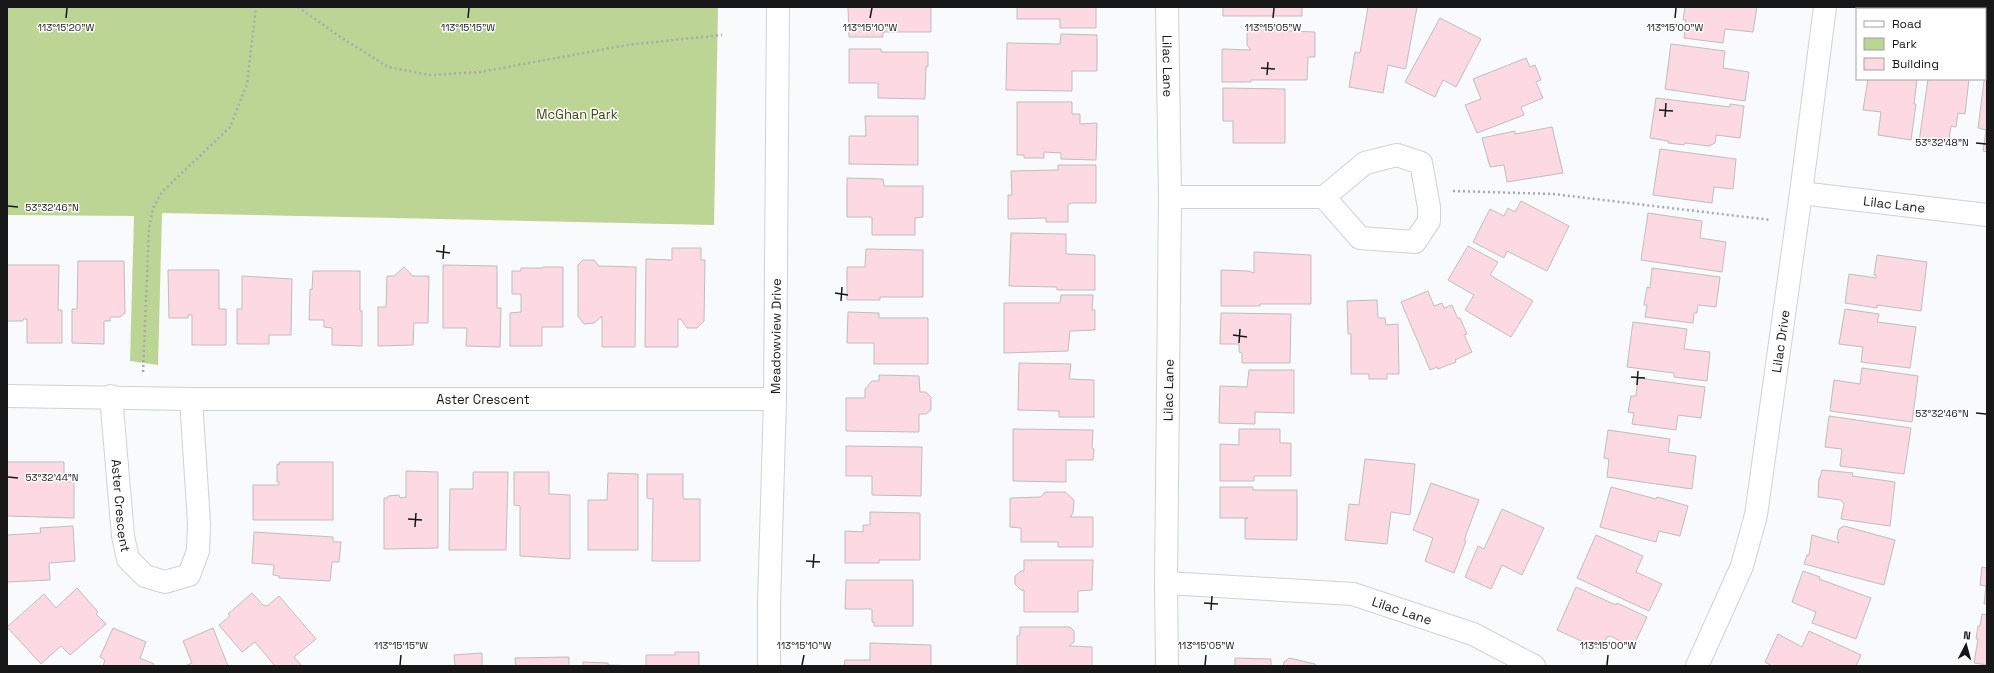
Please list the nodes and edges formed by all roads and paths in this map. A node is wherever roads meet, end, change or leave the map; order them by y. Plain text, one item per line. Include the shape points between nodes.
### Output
1 (256, 7) edge
2 (298, 7) edge
3 (778, 7) edge
4 (1166, 7) edge
5 (1824, 7) edge
6 (722, 35) dead end
7 (1453, 190) dead end
8 (1801, 194) junction
9 (1170, 197) junction
10 (1324, 197) junction
11 (1987, 215) edge
12 (1771, 220) dead end
13 (143, 372) dead end
14 (7, 396) edge
15 (111, 396) junction
16 (191, 399) junction
17 (775, 399) junction
18 (1166, 583) junction
19 (769, 666) edge
20 (1167, 666) edge
21 (1534, 666) edge
22 (1697, 666) edge

1 - 13 path via 247,84 230,127 162,192 153,208 149,229
2 - 6 path via 388,67 430,75 480,72 627,45
3 - 17 street, Meadowview Drive
4 - 9 street, Lilac Lane
5 - 8 street, Lilac Drive
7 - 12 path via 1553,194
8 - 11 street, Lilac Lane
8 - 22 street, Lilac Drive via 1756,515 1742,566
9 - 10 street
9 - 18 street, Lilac Lane
10 - 10 street via 1360,238 1415,242 1429,221 1421,163 1397,155 1365,163
14 - 15 street, Aster Crescent
15 - 16 street, Aster Crescent
15 - 16 street, Aster Crescent via 123,536 128,559 145,576 166,582 189,575 198,551 199,523
16 - 17 street, Aster Crescent
17 - 19 street, Meadowview Drive
18 - 20 street, Lilac Lane
18 - 21 street, Lilac Lane via 1353,594 1473,634

